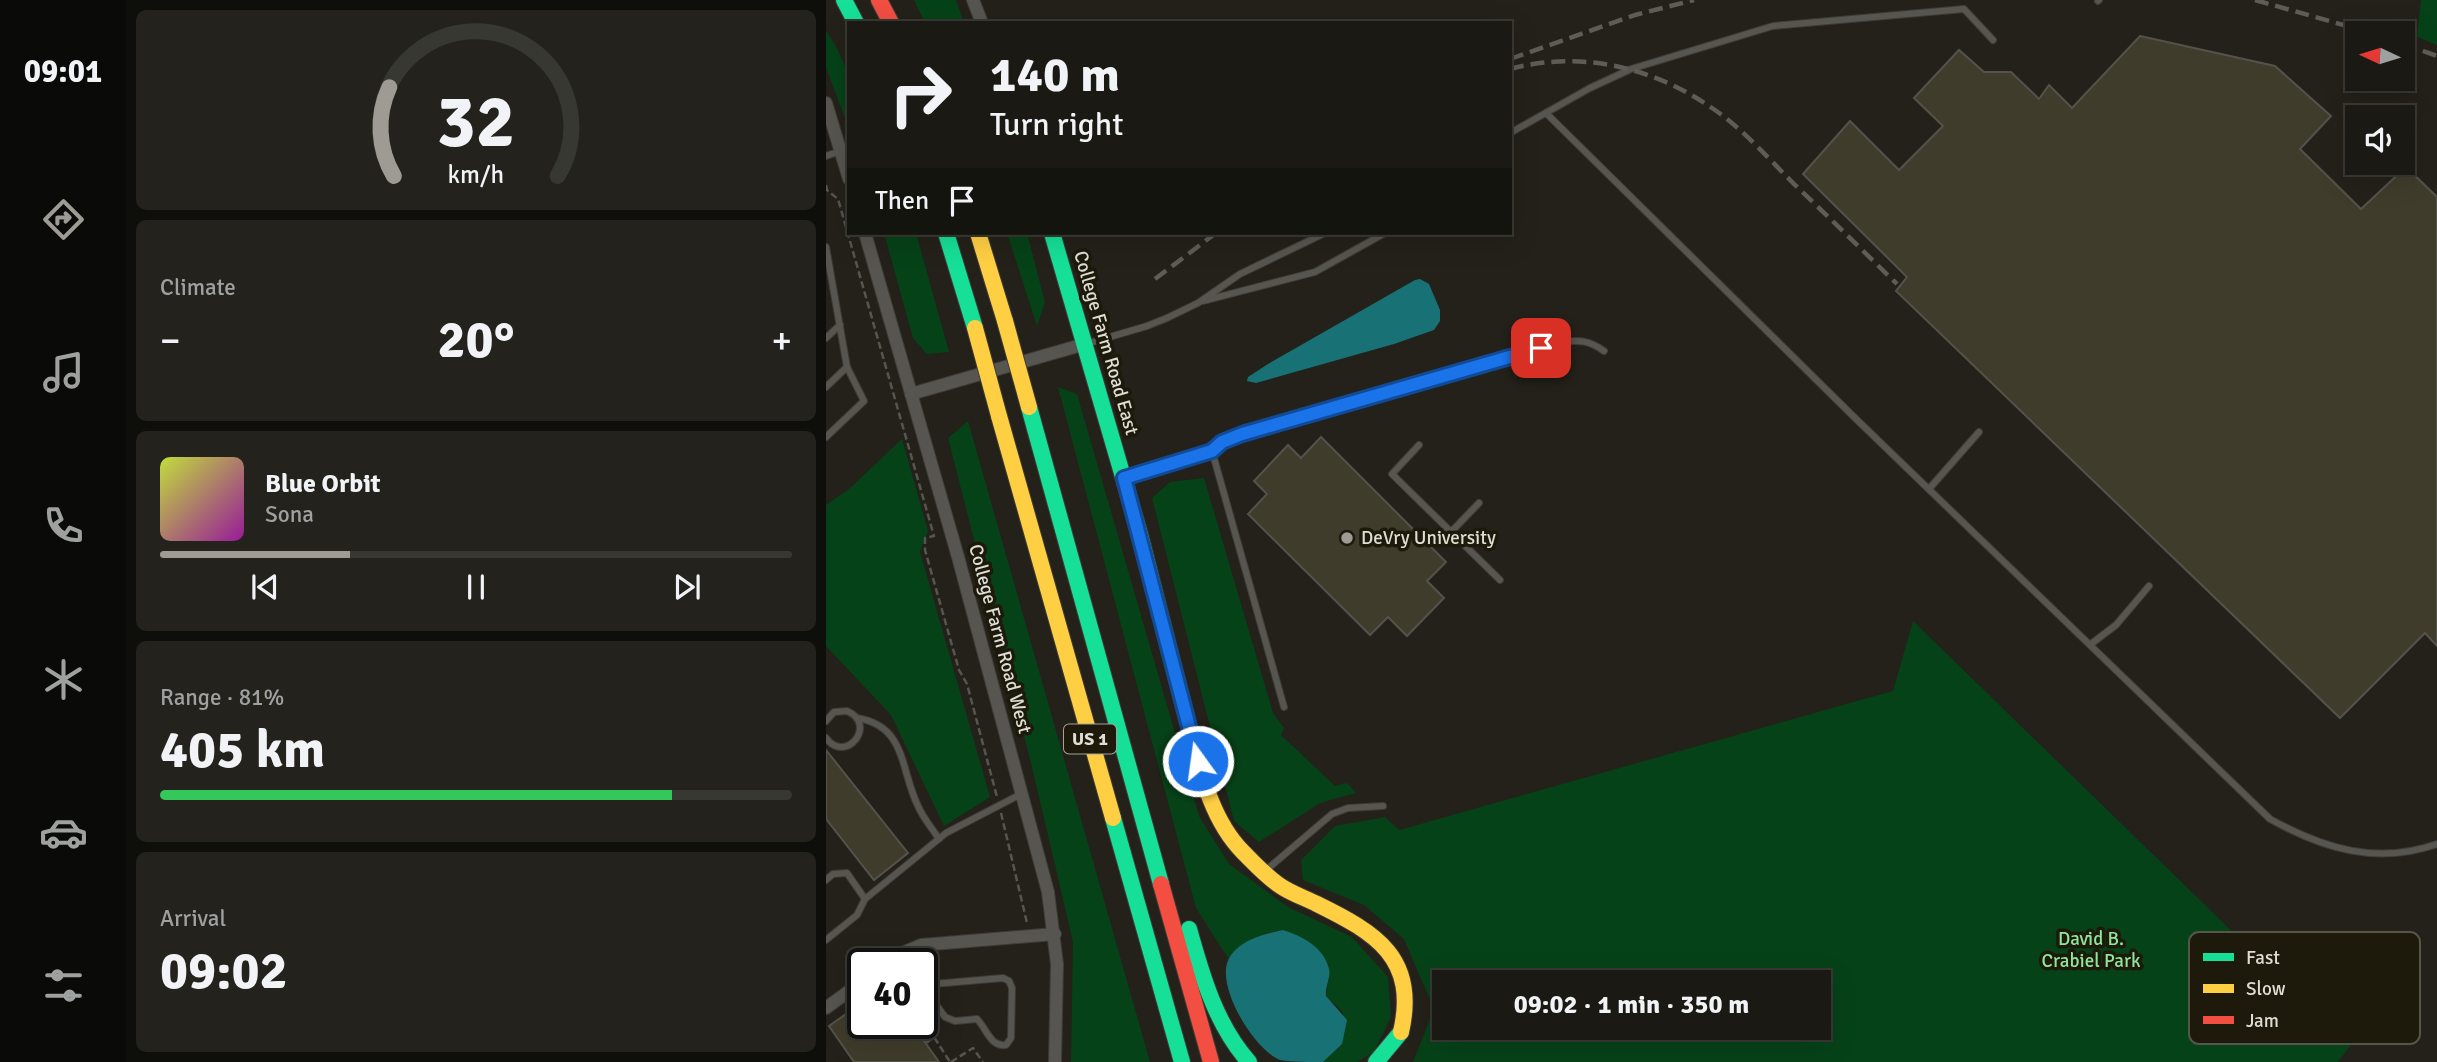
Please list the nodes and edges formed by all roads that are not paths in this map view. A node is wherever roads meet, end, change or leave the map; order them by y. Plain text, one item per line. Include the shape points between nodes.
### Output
1 (844, 0) edge
2 (879, 0) edge
3 (973, 0) edge
4 (855, 21) edge
5 (890, 21) edge
6 (981, 21) edge
7 (1993, 40) dead end
8 (826, 103) edge
9 (1546, 113) junction
10 (1512, 132) edge
11 (841, 151) junction
12 (826, 156) edge
13 (847, 172) edge
14 (866, 235) edge
15 (948, 235) edge
16 (979, 235) edge
17 (1053, 235) edge
18 (1321, 235) edge
19 (1381, 235) edge
20 (827, 237) edge
21 (826, 245) edge
22 (833, 285) junction
23 (826, 290) edge
24 (1198, 303) junction
25 (840, 325) junction
26 (826, 338) edge
27 (1084, 344) junction
28 (1604, 351) dead end
29 (847, 367) junction
30 (826, 387) edge
31 (911, 394) junction
32 (1979, 432) dead end
33 (826, 437) edge
34 (1419, 445) dead end
35 (1212, 451) junction
36 (1124, 478) junction
37 (1929, 489) junction
38 (1479, 503) dead end
39 (1451, 532) junction
40 (1500, 580) dead end
41 (2149, 586) dead end
42 (2091, 644) junction
43 (1284, 707) dead end
44 (857, 718) junction
45 (826, 721) edge
46 (826, 738) edge
47 (1130, 772) junction
48 (1022, 793) junction
49 (1383, 806) dead end
50 (939, 839) junction
51 (2437, 844) edge
52 (1263, 872) junction
53 (826, 880) edge
54 (865, 899) junction
55 (1055, 934) junction
56 (826, 940) edge
57 (918, 948) edge
58 (922, 985) edge
59 (847, 993) edge
60 (826, 1008) edge
61 (1401, 1032) junction
62 (1055, 1062) edge
63 (1182, 1062) edge
64 (1211, 1062) edge
65 (1249, 1062) edge
66 (1376, 1062) edge
67 (1388, 1062) edge

1 - 4 main road
2 - 5 main road
3 - 6 street
7 - 9 lane via 1964,9 1773,26 1631,69
8 - 11 street
9 - 10 lane
9 - 37 lane
11 - 12 lane
11 - 13 street
14 - 31 street, College Farm Road West
15 - 63 main road, US 1, bridge
16 - 47 main road, US 1, bridge
17 - 27 main road, College Farm Road East
18 - 24 lane via 1240,274
19 - 24 lane via 1315,272
20 - 21 lane
21 - 22 lane
22 - 23 lane
22 - 25 lane
24 - 27 lane via 1147,326
25 - 26 lane
25 - 29 lane
27 - 31 street
27 - 36 main road, College Farm Road East
28 - 35 lane via 1580,340 1561,342 1242,434
29 - 30 lane
29 - 33 lane via 863,401
31 - 48 street, College Farm Road West
32 - 37 lane
34 - 39 lane via 1392,474
35 - 36 lane
35 - 43 lane
36 - 52 main road, College Farm Road East via 1209,797 1231,838
37 - 42 lane
38 - 39 lane
39 - 40 lane
41 - 42 lane via 2116,625
42 - 51 lane via 2270,819 2325,846 2357,854 2391,855
44 - 45 lane via 840,710
44 - 46 lane via 861,730 853,745 836,747
44 - 50 lane via 878,723 889,732 902,756 918,808
47 - 64 main road, US 1
47 - 65 main road via 1176,883 1208,988 1234,1044
48 - 50 lane
48 - 55 street, College Farm Road West
49 - 52 lane via 1332,814
50 - 54 lane
52 - 61 main road, College Farm Road East via 1292,894 1357,924 1385,946 1404,987 1406,1010
53 - 54 lane via 847,873
54 - 56 lane via 857,915
55 - 57 street
55 - 62 street, College Farm Road West
58 - 58 lane via 1009,981 1013,988 1011,1038 1000,1046 977,1019 944,1017
59 - 60 street
61 - 66 main road
61 - 67 main road, College Farm Road East

